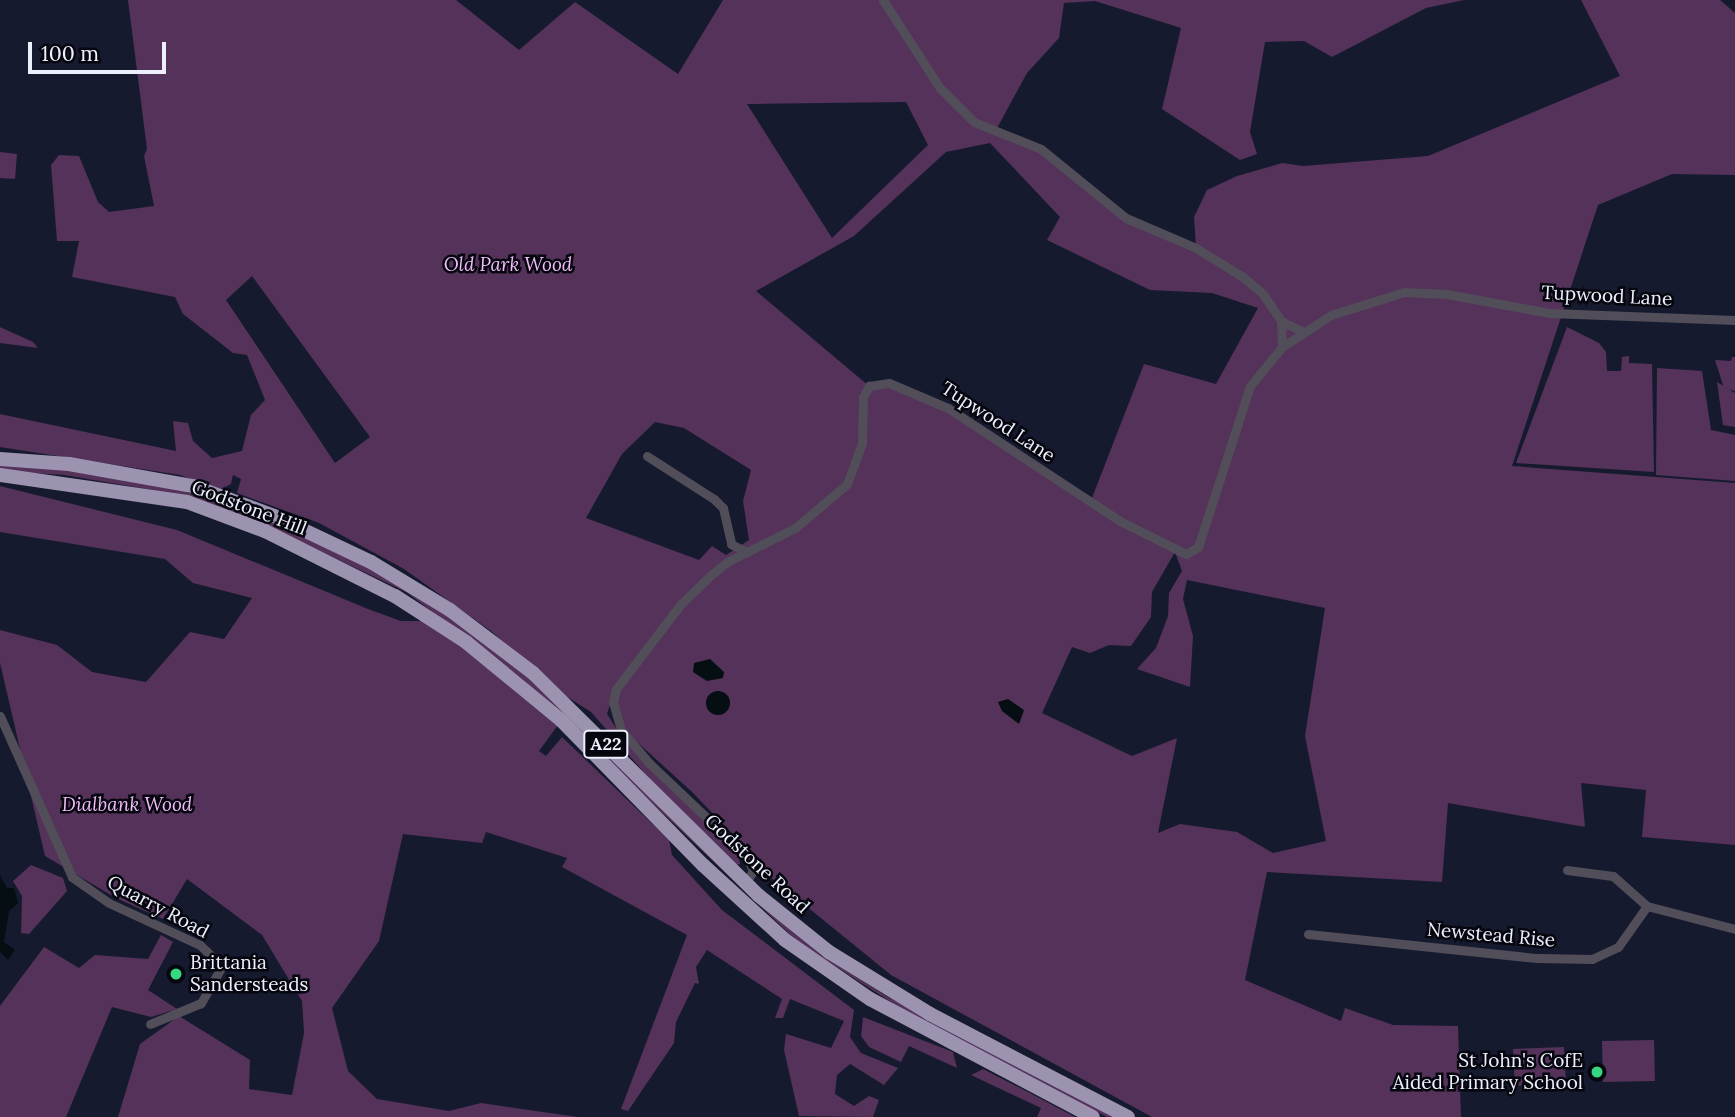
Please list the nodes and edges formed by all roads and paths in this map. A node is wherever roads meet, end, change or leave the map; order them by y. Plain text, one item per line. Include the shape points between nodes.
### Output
1 (883, 0) edge
2 (1735, 320) edge
3 (1281, 321) junction
4 (1304, 332) junction
5 (1283, 347) junction
6 (647, 456) dead end
7 (0, 460) edge
8 (0, 475) edge
9 (747, 552) junction
10 (403, 581) joint
11 (427, 616) joint
12 (0, 716) edge
13 (1567, 870) dead end
14 (745, 883) junction
15 (1647, 906) junction
16 (1735, 929) edge
17 (1308, 934) dead end
18 (150, 1024) dead end
19 (1093, 1117) edge
20 (1128, 1117) edge

1 - 3 street via 940,88 974,122 1041,149 1126,218 1196,248 1243,277 1263,294
2 - 4 street, Tupwood Lane via 1550,313 1447,294 1404,292 1362,302
3 - 4 street
3 - 5 street
4 - 5 street, Tupwood Lane
5 - 9 street, Tupwood Lane via 1250,386 1194,552 1175,551 1119,521 948,408 889,383 869,386 863,397 862,443 847,484 795,528
6 - 9 street via 715,499 723,508 731,544
7 - 10 highway, Godstone Hill / A22 via 69,464 193,485 274,516
8 - 11 highway, Godstone Hill / A22 via 187,502 265,531 351,571
9 - 14 street, Tupwood Lane via 727,562 680,605 616,689 613,702 621,730 649,763 746,855 753,872
10 - 14 highway, Godstone Road / A22 via 533,674
11 - 19 highway, Godstone Road / A22 via 561,720 703,865 785,940 901,1017
12 - 18 street, Quarry Road via 72,877 109,904 200,945 222,966 201,1003
13 - 15 street via 1613,876
14 - 20 highway, Godstone Road / A22 via 794,926 864,976
15 - 16 street
15 - 17 street, Newstead Rise via 1618,947 1592,958 1538,958

